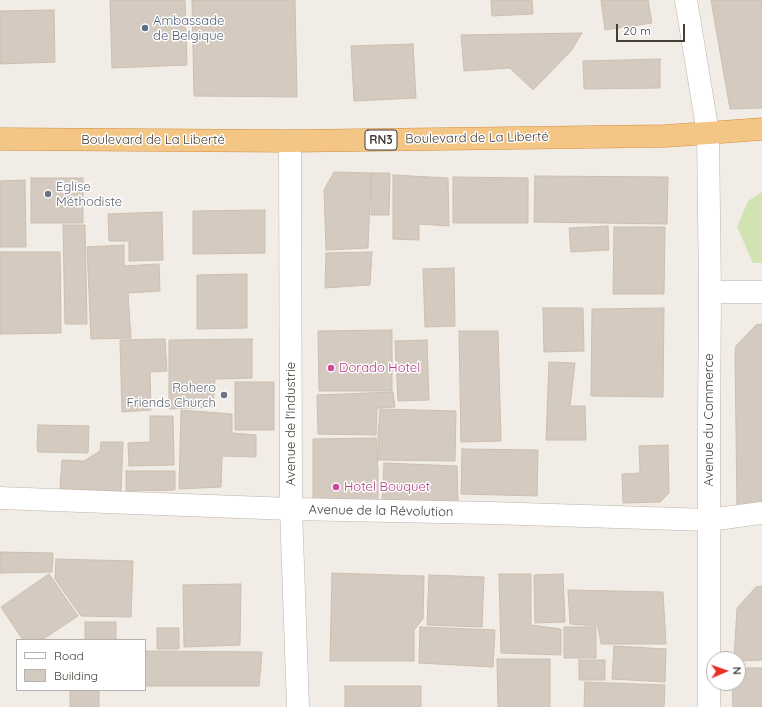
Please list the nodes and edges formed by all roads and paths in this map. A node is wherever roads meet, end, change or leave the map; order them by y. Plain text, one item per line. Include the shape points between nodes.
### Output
1 (686, 0) edge
2 (762, 129) edge
3 (708, 134) junction
4 (0, 139) edge
5 (290, 141) junction
6 (710, 292) junction
7 (762, 292) edge
8 (0, 498) edge
9 (291, 509) junction
10 (762, 513) edge
11 (709, 520) junction
12 (298, 707) edge
13 (710, 707) edge

1 - 3 street, Avenue du Commerce
2 - 3 highway, Boulevard de La Liberté / RN3
3 - 5 highway, Boulevard de La Liberté / RN3
3 - 6 street, Avenue du Commerce
4 - 5 highway, Boulevard de La Liberté / RN3
5 - 9 street, Avenue de l'Industrie
6 - 7 street
6 - 11 street, Avenue du Commerce
8 - 9 street, Avenue de la Révolution
9 - 11 street, Avenue de la Révolution
9 - 12 street, Avenue de l'Industrie
10 - 11 street, Avenue de la Révolution
11 - 13 street, Avenue du Commerce

